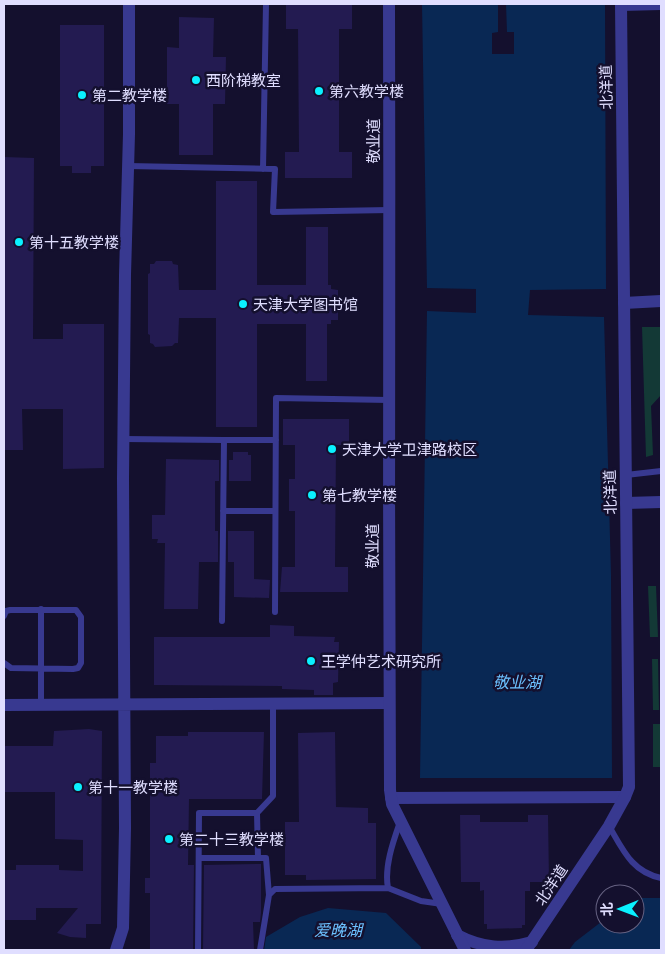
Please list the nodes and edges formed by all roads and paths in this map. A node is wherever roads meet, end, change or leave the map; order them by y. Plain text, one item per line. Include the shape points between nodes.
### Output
1 (128, 4) edge
2 (266, 4) edge
3 (389, 4) edge
4 (621, 4) edge
5 (661, 4) edge
6 (128, 166) junction
7 (263, 169) junction
8 (390, 210) junction
9 (661, 301) edge
10 (624, 303) junction
11 (389, 400) junction
12 (124, 439) junction
13 (224, 440) junction
14 (276, 440) junction
15 (661, 471) edge
16 (626, 475) junction
17 (661, 502) edge
18 (626, 503) junction
19 (223, 511) junction
20 (275, 511) junction
21 (41, 609) junction
22 (275, 612) dead end
23 (4, 616) edge
24 (222, 622) dead end
25 (4, 663) edge
26 (41, 668) junction
27 (389, 703) junction
28 (273, 704) junction
29 (4, 705) edge
30 (41, 705) junction
31 (125, 706) junction
32 (391, 798) junction
33 (625, 798) junction
34 (257, 813) junction
35 (400, 821) junction
36 (609, 826) junction
37 (199, 858) junction
38 (258, 858) junction
39 (661, 878) edge
40 (388, 888) junction
41 (268, 895) junction
42 (442, 904) junction
43 (457, 935) junction
44 (529, 946) edge
45 (116, 950) edge
46 (198, 950) edge
47 (260, 950) edge
48 (465, 950) edge

1 - 6 street
2 - 7 lane
3 - 8 street, 敬业道
4 - 5 street
4 - 10 street, 北洋道
6 - 7 lane
6 - 12 street
7 - 8 lane via 275,170 273,212
8 - 11 street, 敬业道
9 - 10 street
10 - 16 street, 北洋道
11 - 14 lane via 276,398
11 - 27 street, 敬业道
12 - 13 lane
12 - 31 street
13 - 14 lane
13 - 19 lane
14 - 20 lane
15 - 16 lane
16 - 18 street, 北洋道
17 - 18 street
18 - 33 street, 北洋道 via 629,787
19 - 20 lane
19 - 24 lane
20 - 22 lane
21 - 23 lane via 10,610
21 - 26 lane
21 - 26 lane via 76,610 81,617 81,664 78,668
25 - 26 lane via 11,668
26 - 30 lane
27 - 28 street
27 - 32 street, 敬业道
28 - 31 street
28 - 34 lane via 273,796
29 - 30 street
30 - 31 street
31 - 45 street via 123,928
32 - 33 street
32 - 35 street, 敬业道
33 - 36 street, 北洋道
34 - 37 lane via 199,813
34 - 38 lane
35 - 40 lane via 390,857
35 - 42 street, 敬业道
36 - 39 lane via 636,867
36 - 44 street, 北洋道
37 - 38 lane
37 - 46 lane
38 - 41 lane via 266,858
40 - 41 lane via 275,889
40 - 42 lane via 421,901
41 - 47 lane
42 - 43 street, 敬业道
43 - 44 street via 477,944
43 - 48 street, 敬业道

